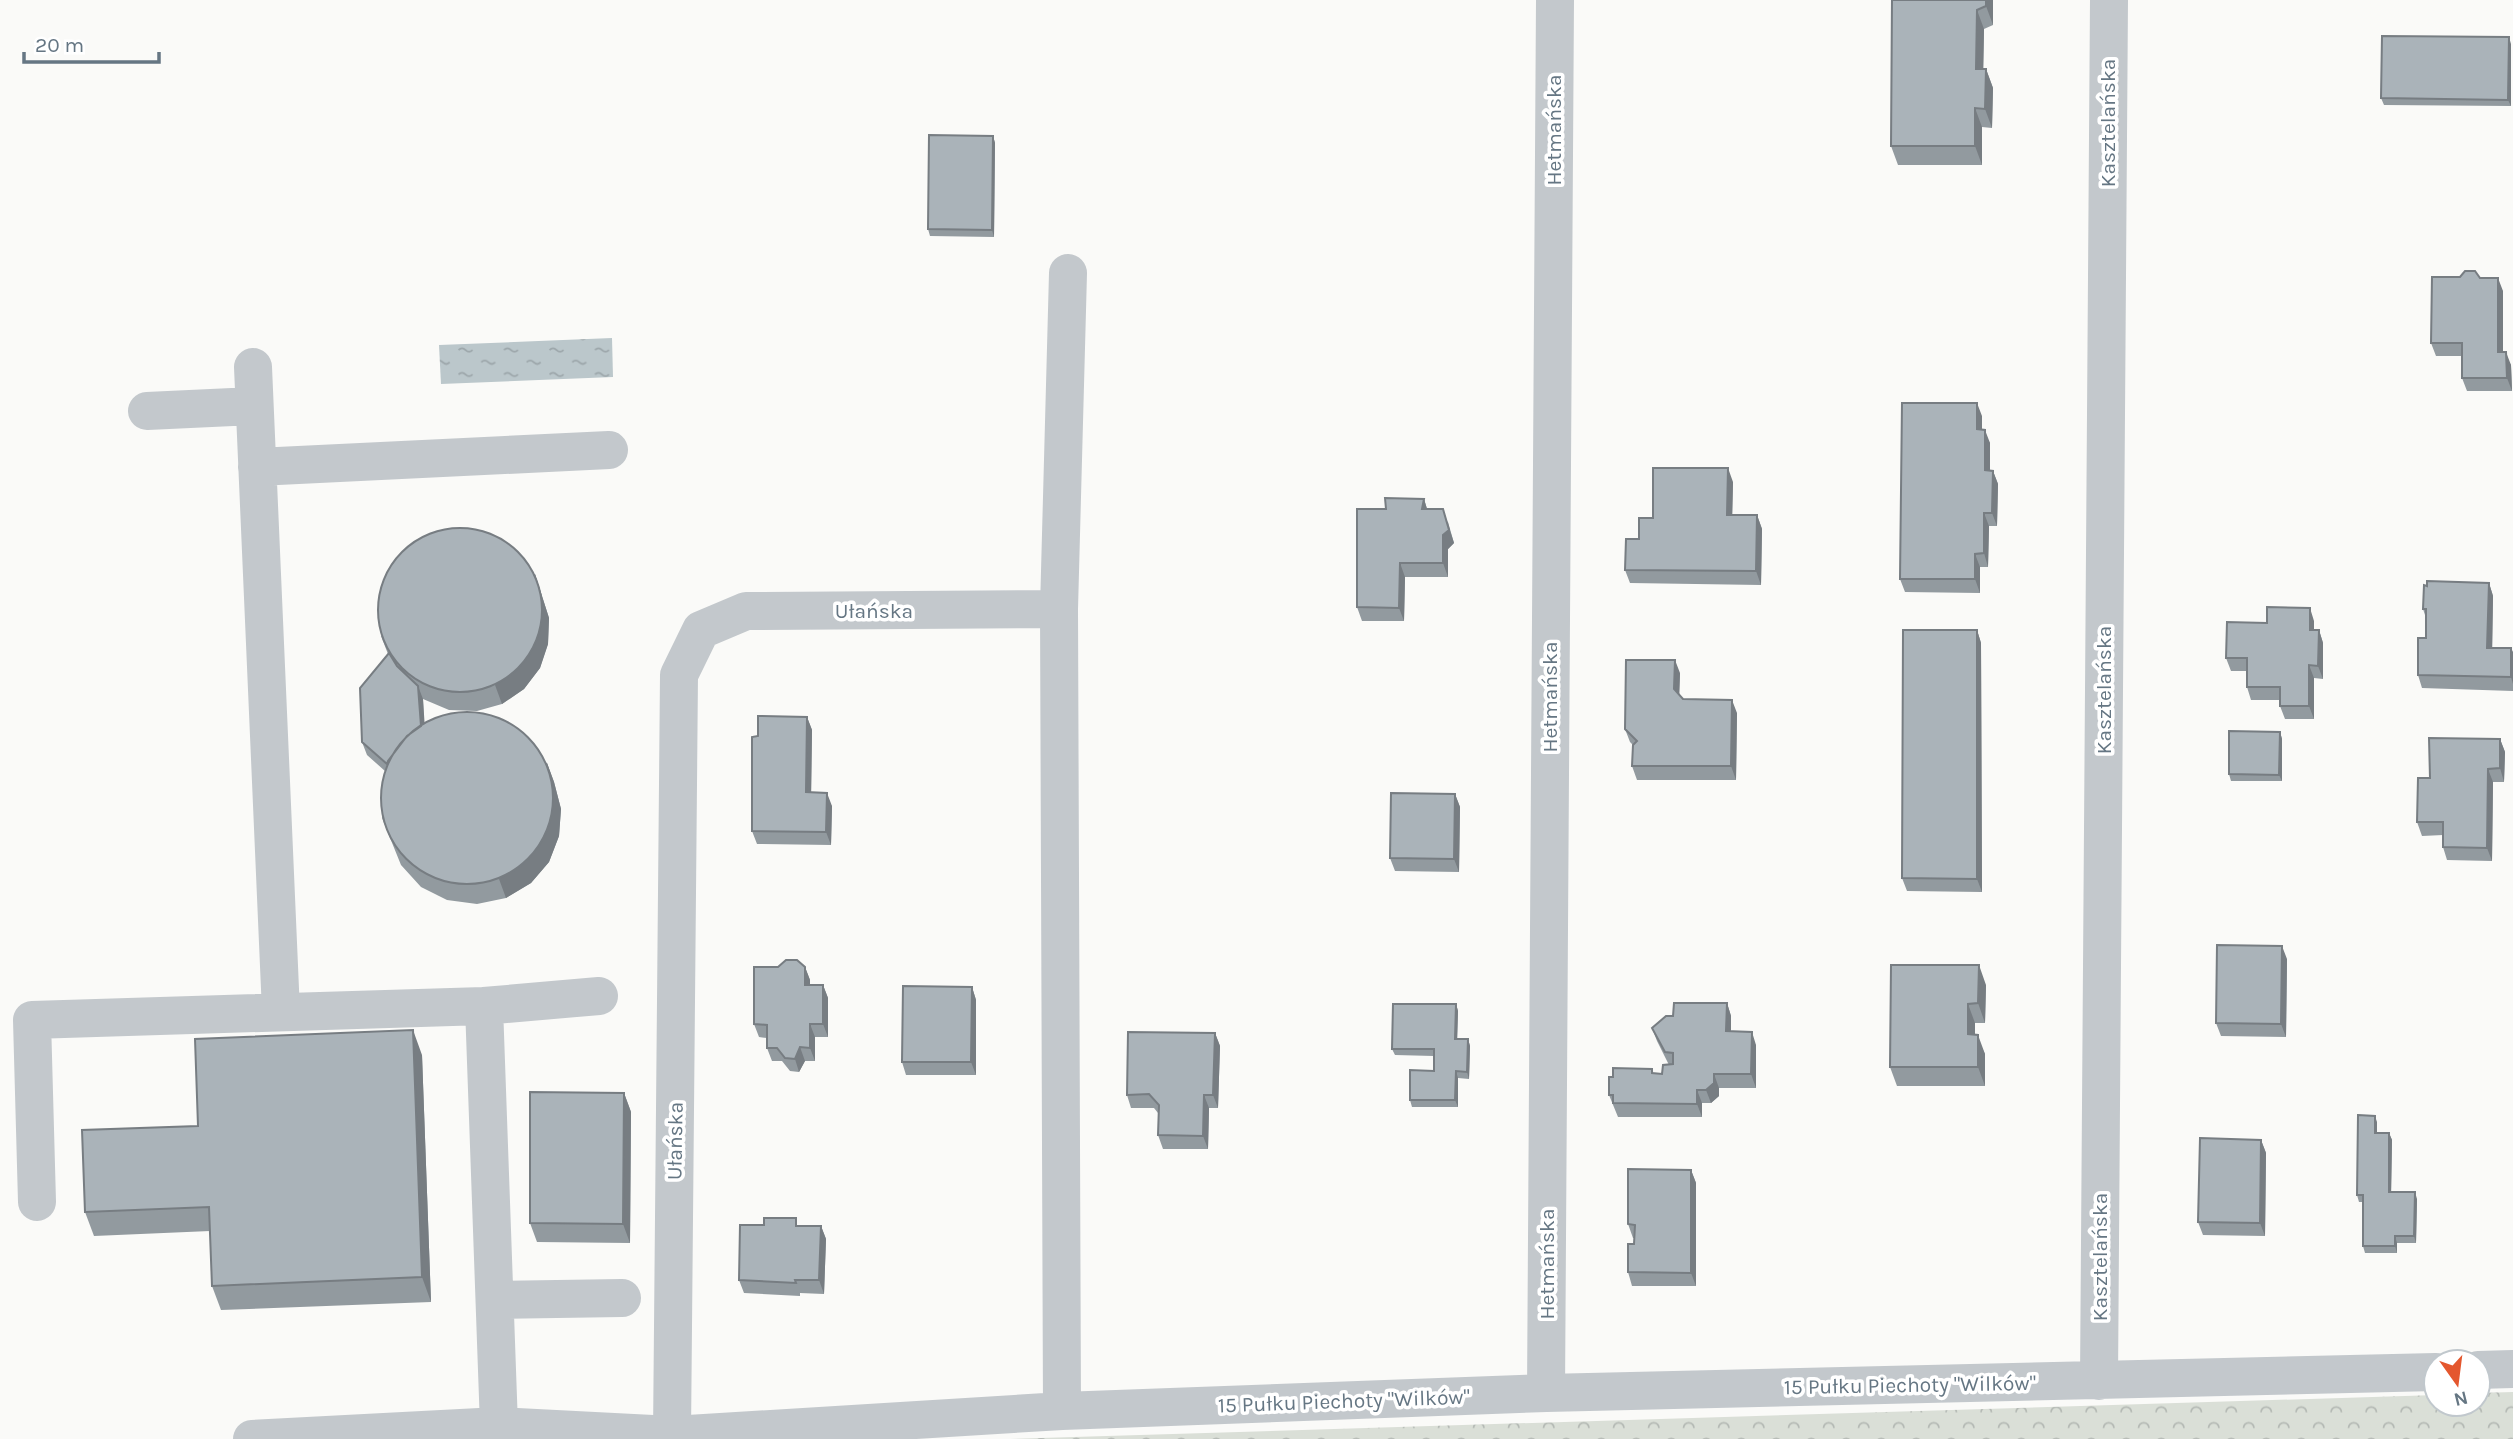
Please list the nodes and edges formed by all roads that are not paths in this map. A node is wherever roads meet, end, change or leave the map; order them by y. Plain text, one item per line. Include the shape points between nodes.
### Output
1 (1555, 0) edge
2 (2109, 0) edge
3 (1068, 273) dead end
4 (253, 367) dead end
5 (254, 406) junction
6 (147, 411) dead end
7 (609, 450) dead end
8 (257, 467) junction
9 (1059, 609) junction
10 (599, 996) dead end
11 (484, 1006) junction
12 (281, 1012) junction
13 (37, 1202) dead end
14 (622, 1298) dead end
15 (495, 1300) junction
16 (2513, 1369) edge
17 (2492, 1370) edge
18 (2422, 1372) edge
19 (2099, 1381) junction
20 (1546, 1393) junction
21 (1062, 1411) junction
22 (499, 1426) junction
23 (670, 1437) edge
24 (252, 1439) edge

1 - 20 street, Hetmańska
2 - 19 street, Kasztelańska
3 - 9 street
4 - 5 street
5 - 6 street
5 - 8 street
7 - 8 street
8 - 12 street
9 - 21 street
9 - 23 street, Ułańska via 746,611 701,630 680,675
10 - 11 street
11 - 12 street
11 - 15 street
12 - 13 street via 32,1020
14 - 15 street
15 - 22 street
16 - 17 street
18 - 19 street, 15 Pułku Piechoty "Wilków"
19 - 20 street, 15 Pułku Piechoty "Wilków"
20 - 21 street, 15 Pułku Piechoty "Wilków"
21 - 23 street, 15 Pułku Piechoty "Wilków"
22 - 23 street, 15 Pułku Piechoty "Wilków"
22 - 24 street, 15 Pułku Piechoty "Wilków"

